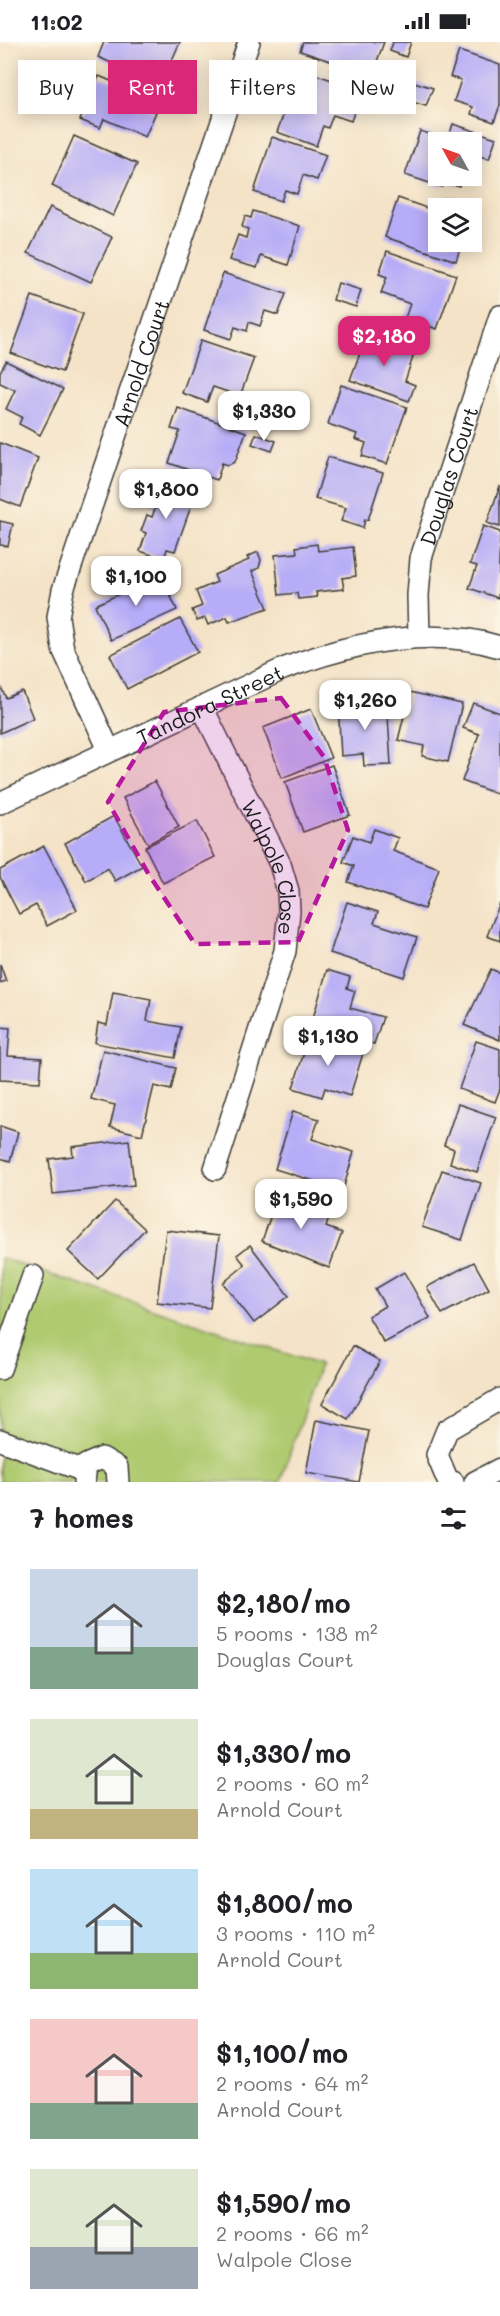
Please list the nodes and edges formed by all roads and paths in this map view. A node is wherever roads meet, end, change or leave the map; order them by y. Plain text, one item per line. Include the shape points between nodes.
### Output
1 (249, 42) edge
2 (500, 316) edge
3 (419, 637) junction
4 (500, 647) edge
5 (202, 707) junction
6 (109, 750) junction
7 (0, 803) edge
8 (215, 1169) dead end
9 (33, 1276) dead end
10 (0, 1370) edge
11 (500, 1400) edge
12 (0, 1440) edge
13 (500, 1470) edge
14 (84, 1476) edge
15 (118, 1482) edge
16 (453, 1482) edge
17 (475, 1482) edge

1 - 6 street, Arnold Court via 63,590 58,617 63,649
2 - 3 street, Douglas Court via 421,558
3 - 4 street, Tandora Street via 460,638
3 - 5 street, Tandora Street via 364,644 316,656
5 - 6 street, Tandora Street
5 - 8 street, Walpole Close via 280,864 289,911 285,951
6 - 7 street, Tandora Street
9 - 10 street
11 - 16 street via 447,1430 438,1455 448,1481
12 - 14 street
13 - 17 street
14 - 15 street via 91,1461 108,1459 117,1467

